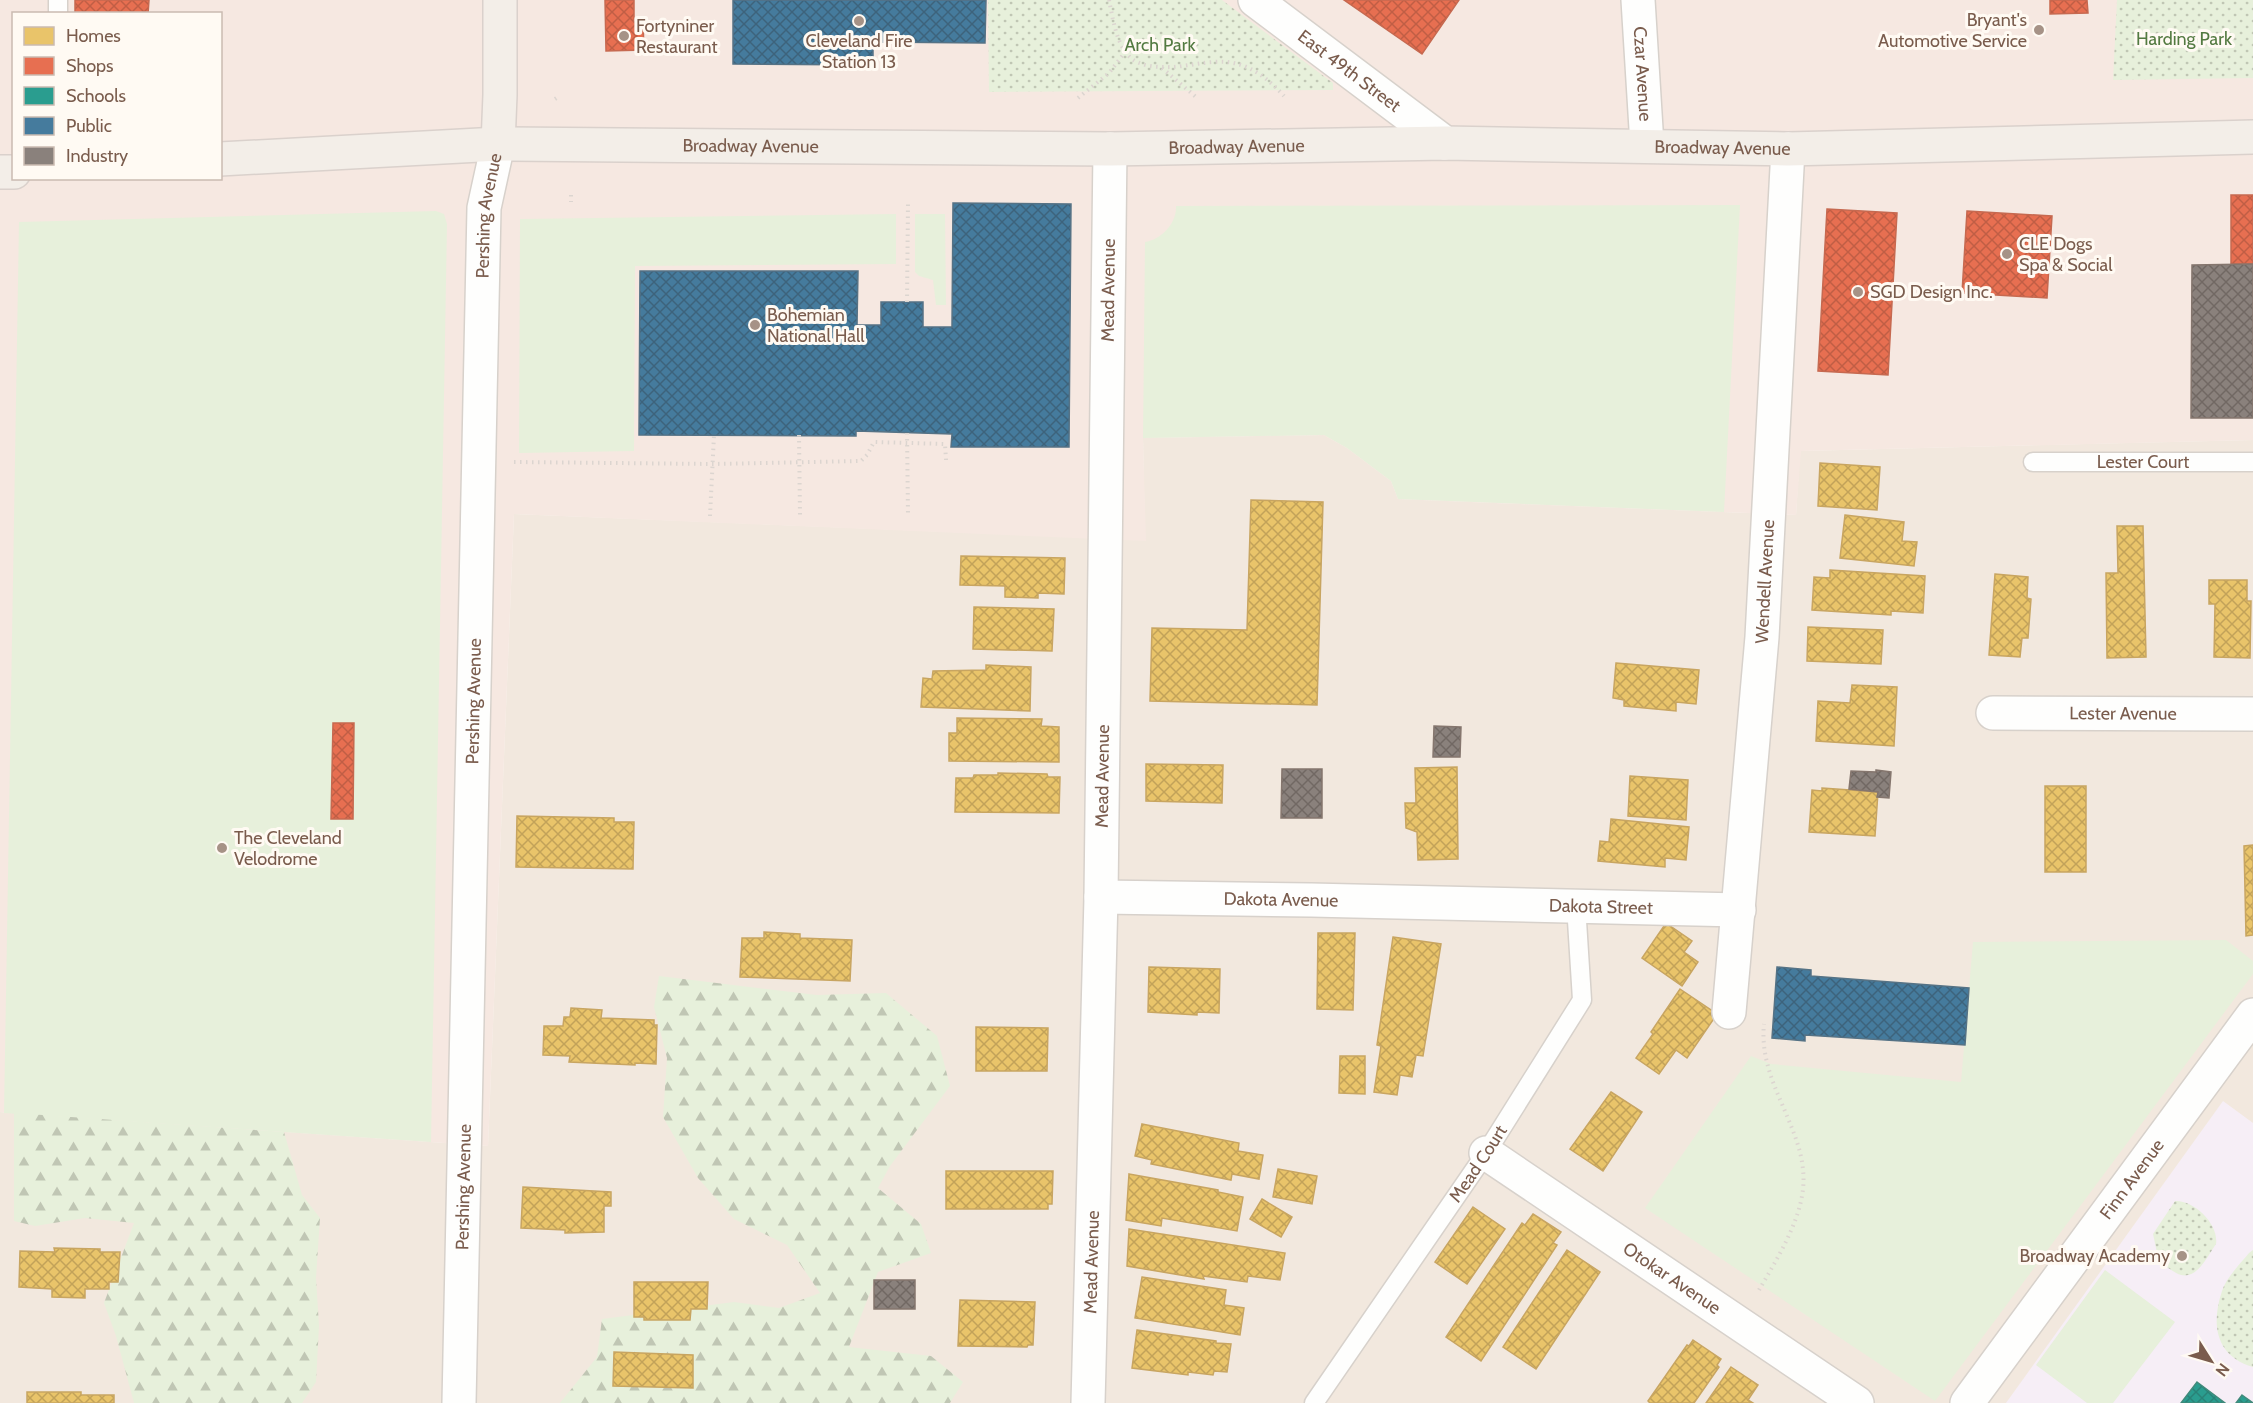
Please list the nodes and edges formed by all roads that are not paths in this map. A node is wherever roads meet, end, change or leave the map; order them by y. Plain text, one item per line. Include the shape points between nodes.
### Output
1 (500, 0) edge
2 (1256, 0) edge
3 (1638, 0) edge
4 (2253, 137) edge
5 (1445, 143) junction
6 (498, 144) junction
7 (1647, 146) junction
8 (1788, 148) junction
9 (1110, 149) junction
10 (222, 159) edge
11 (2033, 462) dead end
12 (2253, 462) edge
13 (1993, 713) dead end
14 (2253, 714) edge
15 (1101, 897) junction
16 (1462, 904) joint
17 (1576, 905) junction
18 (1739, 910) junction
19 (1729, 1012) dead end
20 (2248, 1032) edge
21 (1486, 1153) junction
22 (459, 1403) edge
23 (1088, 1403) edge
24 (1314, 1403) edge
25 (1857, 1403) edge
26 (1967, 1403) edge

1 - 6 main road, Pershing Avenue
2 - 5 street, East 49th Street
3 - 7 street, Czar Avenue
4 - 8 main road, Broadway Avenue
5 - 7 main road, Broadway Avenue
5 - 9 main road, Broadway Avenue
6 - 9 main road, Broadway Avenue
6 - 10 main road, Broadway Avenue
6 - 22 street, Pershing Avenue via 484,208
7 - 8 main road, Broadway Avenue
8 - 18 street, Wendell Avenue via 1762,637
9 - 15 street, Mead Avenue
11 - 12 lane, Lester Court
13 - 14 street, Lester Avenue
15 - 16 street, Dakota Avenue
15 - 23 street, Mead Avenue
16 - 17 street, Dakota Street
17 - 18 street, Dakota Street
17 - 21 lane, Mead Court via 1582,1000
18 - 19 street, Wendell Avenue
20 - 26 street, Finn Avenue
21 - 24 lane, Mead Court
21 - 25 street, Otokar Avenue

